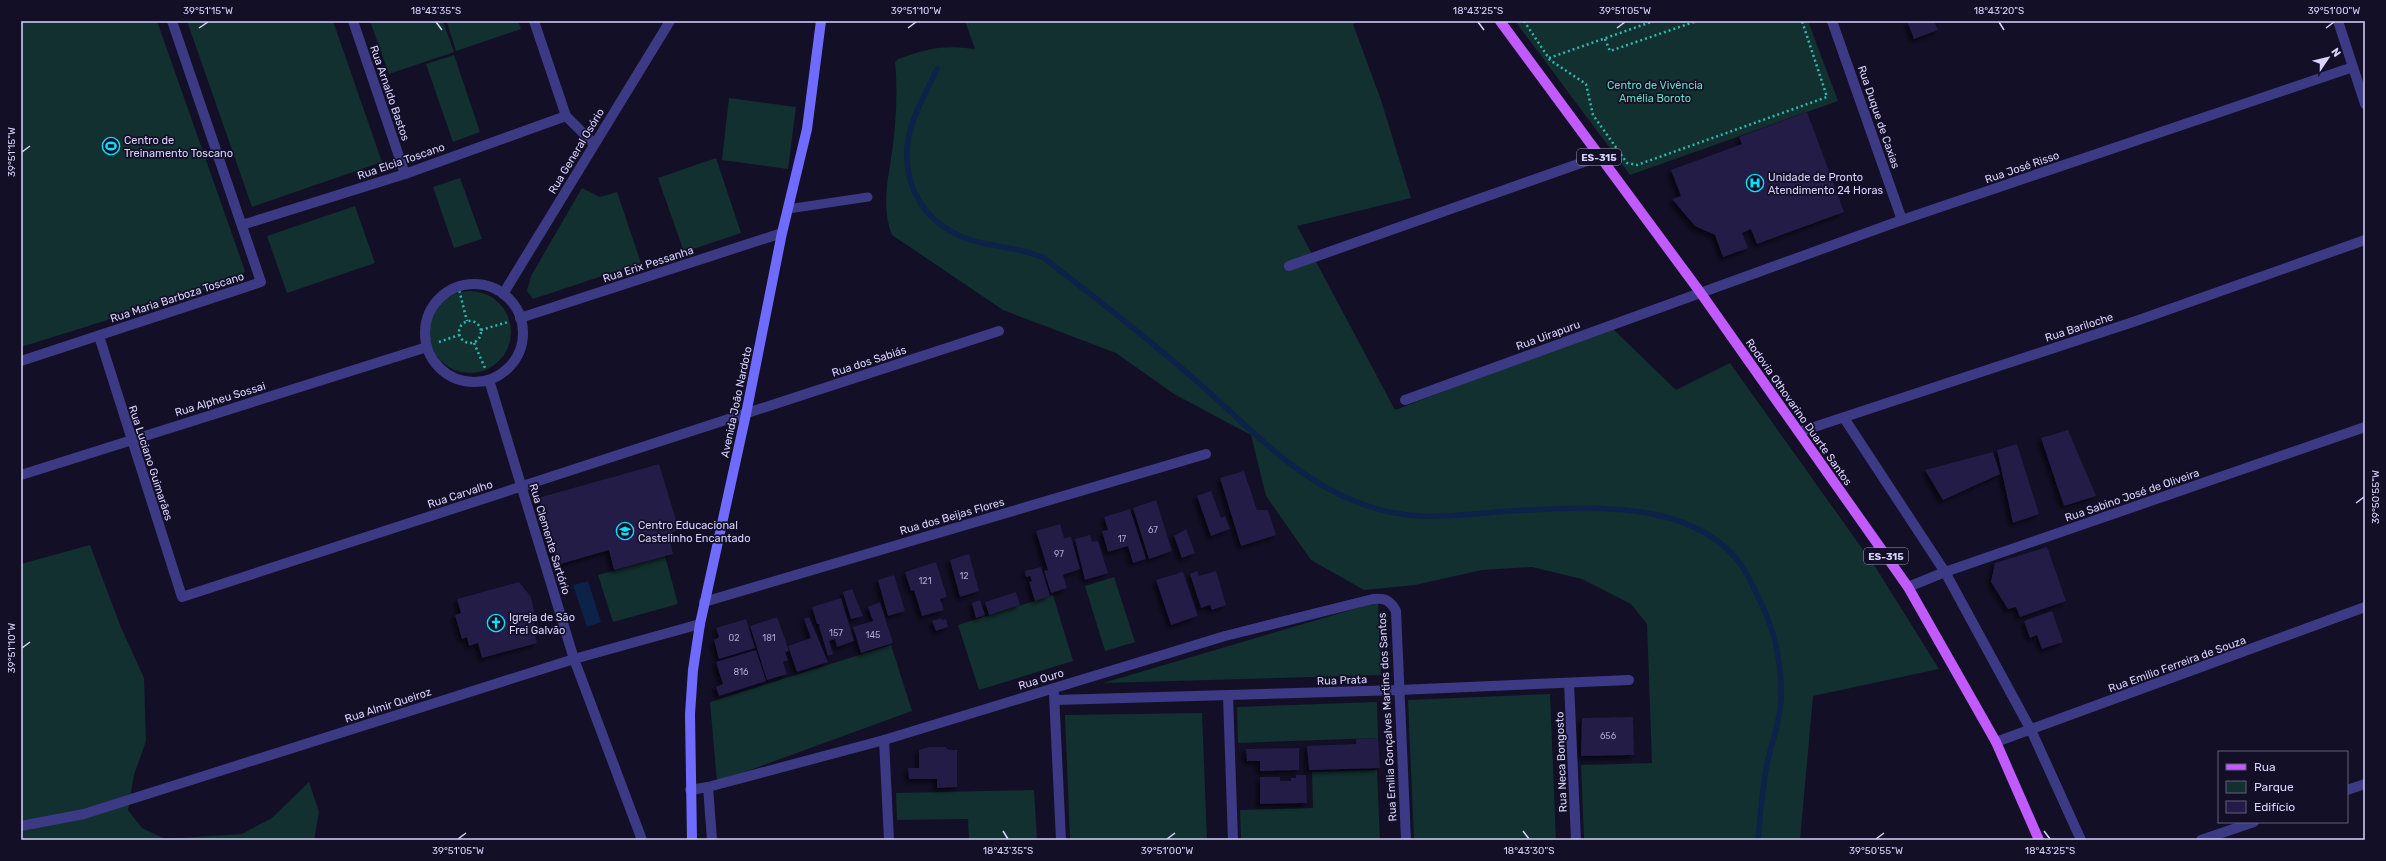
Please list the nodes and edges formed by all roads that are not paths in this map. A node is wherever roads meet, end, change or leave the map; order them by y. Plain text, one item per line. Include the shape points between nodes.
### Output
1 (172, 21) edge
2 (353, 21) edge
3 (534, 21) edge
4 (670, 21) edge
5 (822, 21) edge
6 (1500, 21) edge
7 (1832, 21) edge
8 (2338, 21) edge
9 (2353, 67) junction
10 (2365, 104) edge
11 (566, 116) junction
12 (594, 144) junction
13 (1598, 157) junction
14 (405, 174) junction
15 (868, 197) dead end
16 (788, 209) junction
17 (1902, 220) junction
18 (242, 225) junction
19 (782, 233) junction
20 (2365, 240) edge
21 (1288, 266) dead end
22 (1700, 292) junction
23 (503, 294) junction
24 (520, 318) junction
25 (999, 331) dead end
26 (99, 336) junction
27 (427, 347) junction
28 (21, 361) edge
29 (489, 380) junction
30 (1405, 400) dead end
31 (746, 414) junction
32 (1844, 418) junction
33 (2365, 427) edge
34 (1799, 432) junction
35 (131, 439) junction
36 (1206, 454) dead end
37 (21, 475) edge
38 (522, 487) junction
39 (1945, 572) junction
40 (1908, 587) junction
41 (182, 597) joint
42 (1383, 598) joint
43 (704, 602) junction
44 (2365, 607) edge
45 (700, 624) junction
46 (574, 658) junction
47 (1629, 680) dead end
48 (1569, 683) junction
49 (1054, 688) junction
50 (1399, 690) junction
51 (1228, 696) junction
52 (1055, 700) junction
53 (2031, 730) junction
54 (884, 740) junction
55 (1996, 742) junction
56 (2365, 784) edge
57 (708, 787) junction
58 (690, 790) junction
59 (2348, 790) edge
60 (2251, 823) edge
61 (21, 826) edge
62 (2211, 838) edge
63 (642, 840) edge
64 (692, 840) edge
65 (712, 840) edge
66 (889, 840) edge
67 (1061, 840) edge
68 (1233, 840) edge
69 (1406, 840) edge
70 (1576, 840) edge
71 (2040, 840) edge
72 (2081, 840) edge
73 (2201, 840) edge

1 - 18 street, Rua Maria Barboza Toscano
2 - 14 street, Rua Arnaldo Bastos
3 - 11 street
4 - 12 street, Rua General Osório
5 - 16 street, Avenida João Nardoto via 807,130
6 - 13 main road, Rodovia Othovarino Duarte Santos / ES-315
7 - 17 street, Rua Duque de Caxias
8 - 9 street
9 - 10 street
9 - 17 street, Rua José Risso
11 - 12 street
11 - 14 street, Rua Elcia Toscano
12 - 23 street, Rua General Osório
13 - 21 street
13 - 22 main road, Rodovia Othovarino Duarte Santos / ES-315
14 - 18 street, Rua Elcia Toscano
15 - 16 lane
16 - 19 street, Avenida João Nardoto
17 - 22 street, Rua José Risso
18 - 26 street, Rua Maria Barboza Toscano via 260,282
19 - 24 street, Rua Erix Pessanha
19 - 31 street, Avenida João Nardoto
20 - 32 street, Rua Bariloche via 2136,321
22 - 30 street, Rua Uirapuru
22 - 34 main road, Rodovia Othovarino Duarte Santos / ES-315
23 - 24 street
23 - 27 street via 482,284 458,286 440,297 428,315 425,336
24 - 29 street via 522,343 518,355 511,366
25 - 31 street, Rua dos Sabiás
26 - 28 street, Rua Maria Barboza Toscano
26 - 35 street, Rua Luciano Guimarães
27 - 29 street via 438,366 456,379 467,382
27 - 35 street, Rua Alpheu Sossai
29 - 38 street, Rua Clemente Sartório
31 - 38 street, Rua Carvalho
31 - 43 street, Avenida João Nardoto
32 - 34 street, Rua Bariloche
32 - 39 street
33 - 39 street, Rua Sabino José de Oliveira
34 - 40 main road, Rodovia Othovarino Duarte Santos / ES-315
35 - 37 street, Rua Alpheu Sossai
35 - 41 street, Rua Luciano Guimarães
36 - 43 street, Rua dos Beijas Flores
38 - 41 street, Rua Carvalho
38 - 46 street, Rua Clemente Sartório
39 - 40 street, Rua Sabino José de Oliveira
39 - 53 street
40 - 55 main road, Rodovia Othovarino Duarte Santos / ES-315
42 - 49 street, Rua Ouro via 1224,636
42 - 50 street, Rua Emilia Gonçalves Martins dos Santos via 1389,601 1396,611
43 - 45 street, Avenida João Nardoto
44 - 53 street, Rua Emilio Ferreira de Souza
45 - 46 street, Rua Almir Queiroz
45 - 58 street, Avenida João Nardoto via 690,714
46 - 61 street, Rua Almir Queiroz via 84,814
46 - 63 street, Rua Clemente Sartório
47 - 48 street, Rua Prata
48 - 50 street, Rua Prata
48 - 70 street, Rua Neca Bongosto
49 - 52 street
49 - 54 street, Rua Ouro
50 - 51 street, Rua Prata
50 - 69 street, Rua Emilia Gonçalves Martins dos Santos
51 - 52 street, Rua Prata
51 - 68 street
52 - 67 street
53 - 55 street, Rua Emilio Ferreira de Souza
53 - 72 street
54 - 57 street, Rua Ouro
54 - 66 street
55 - 71 main road, Rodovia Othovarino Duarte Santos / ES-315
56 - 59 street
57 - 58 street
57 - 65 street
58 - 64 street, Avenida João Nardoto
60 - 62 street
62 - 73 street

